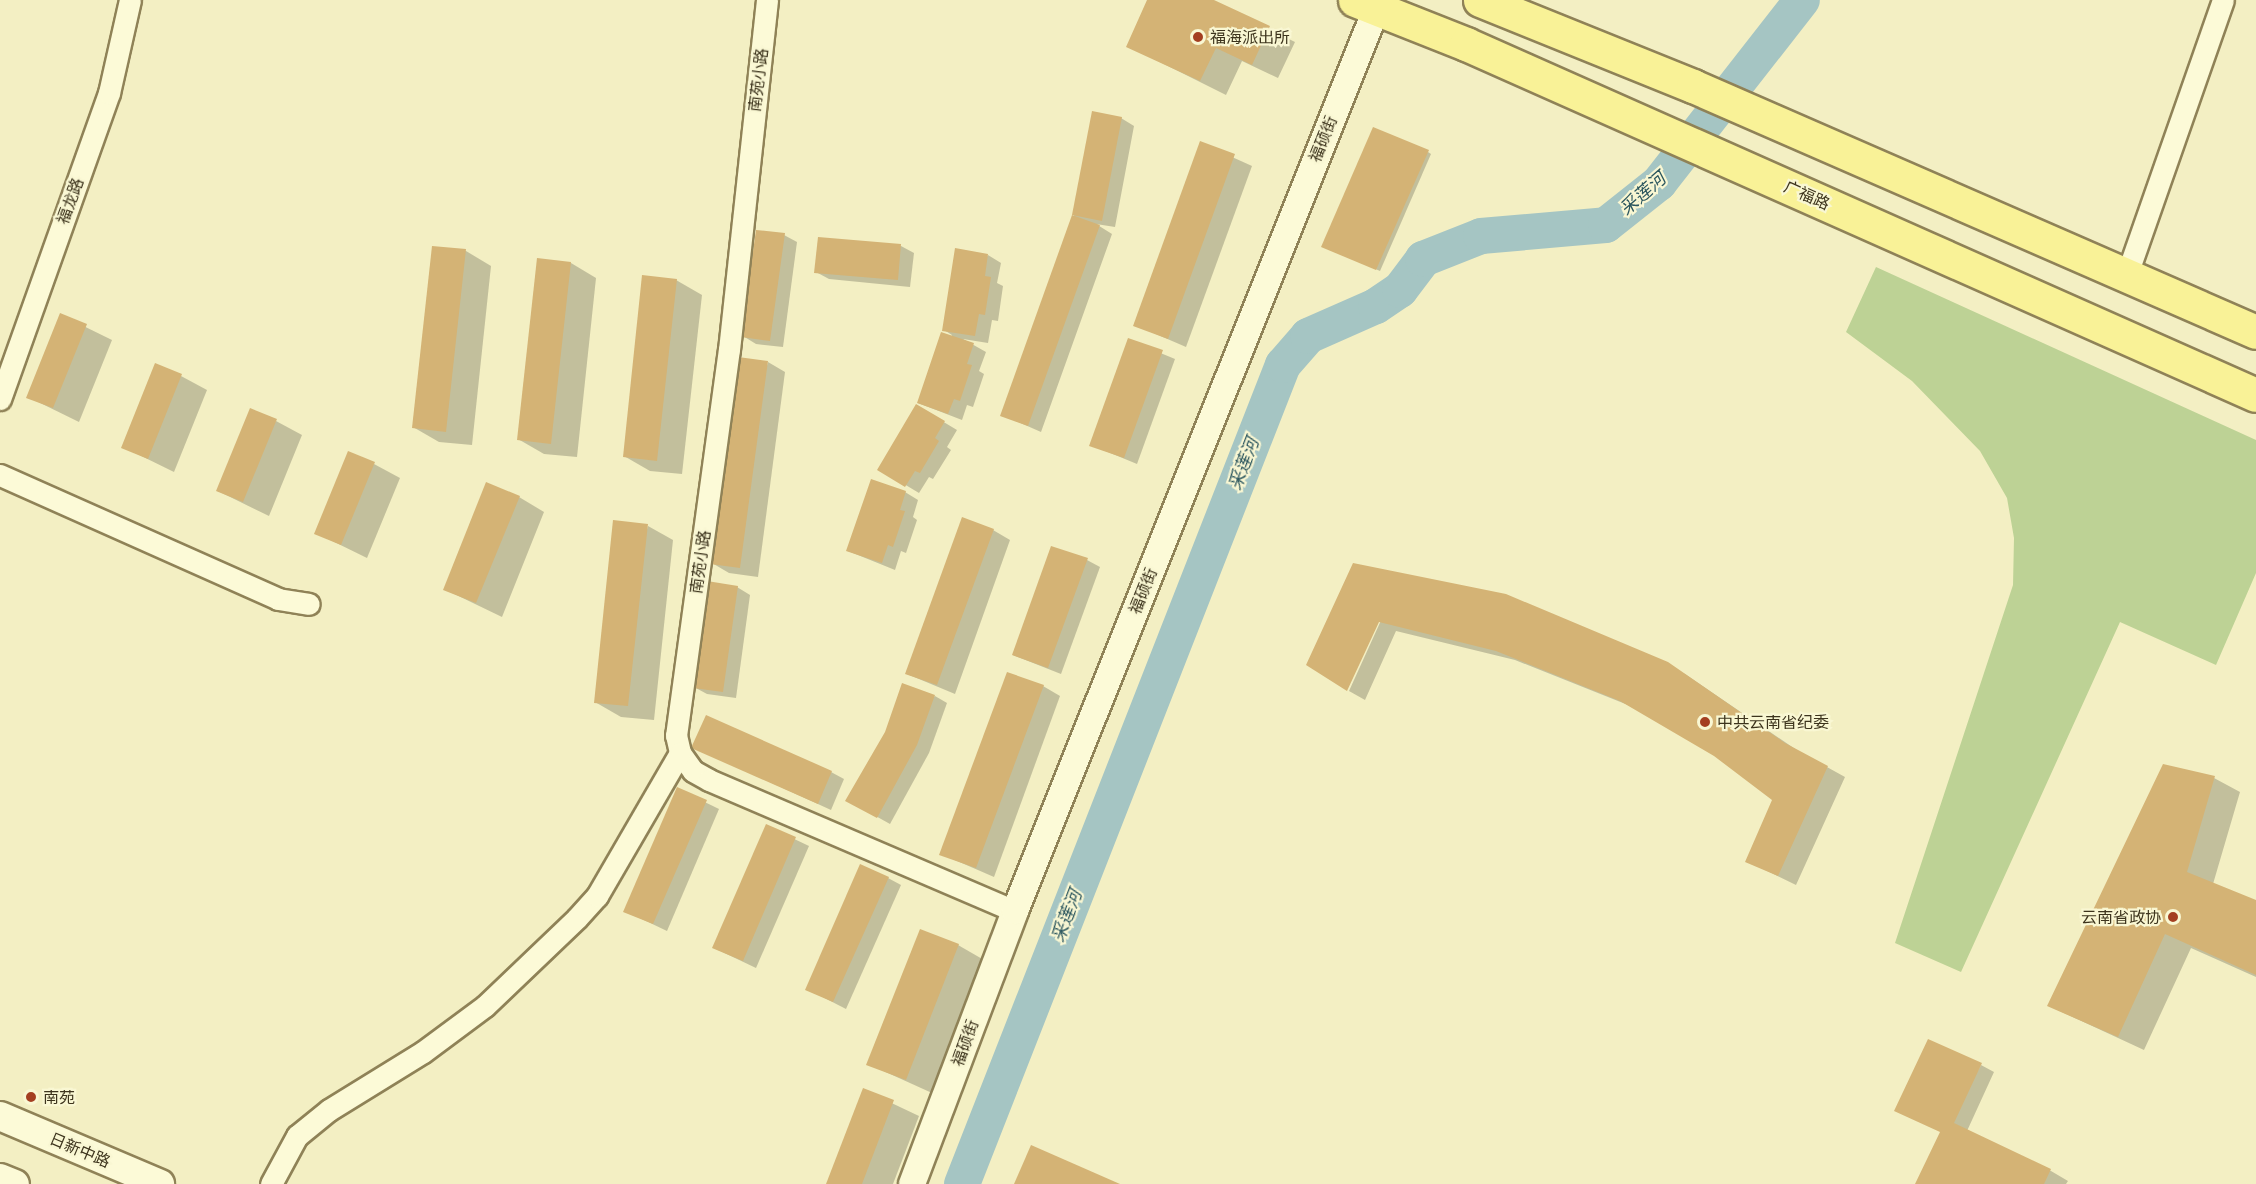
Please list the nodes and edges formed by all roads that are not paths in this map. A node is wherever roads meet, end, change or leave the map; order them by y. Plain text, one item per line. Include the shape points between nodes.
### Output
1 (130, 0) edge
2 (767, 0) edge
3 (1480, 0) edge
4 (2223, 0) edge
5 (1370, 3) edge
6 (2127, 274) junction
7 (2256, 332) edge
8 (2256, 395) edge
9 (0, 399) edge
10 (0, 474) edge
11 (309, 604) dead end
12 (680, 753) junction
13 (1015, 911) junction
14 (0, 1116) edge
15 (0, 1178) edge
16 (15, 1184) edge
17 (160, 1184) edge
18 (271, 1184) edge
19 (912, 1184) edge

1 - 9 street, 福龙路 via 109,93
2 - 12 street, 南苑小路 via 729,349 676,735
3 - 6 main road via 1693,86
4 - 6 street
5 - 8 main road, 广福路
5 - 13 street, 福硕街
6 - 7 main road
10 - 11 street via 278,599
12 - 13 street via 693,771 710,780
12 - 18 street via 597,896 578,918 485,1006 423,1052 329,1110 297,1136
13 - 19 street, 福硕街
14 - 17 main road, 日新中路
15 - 16 main road

